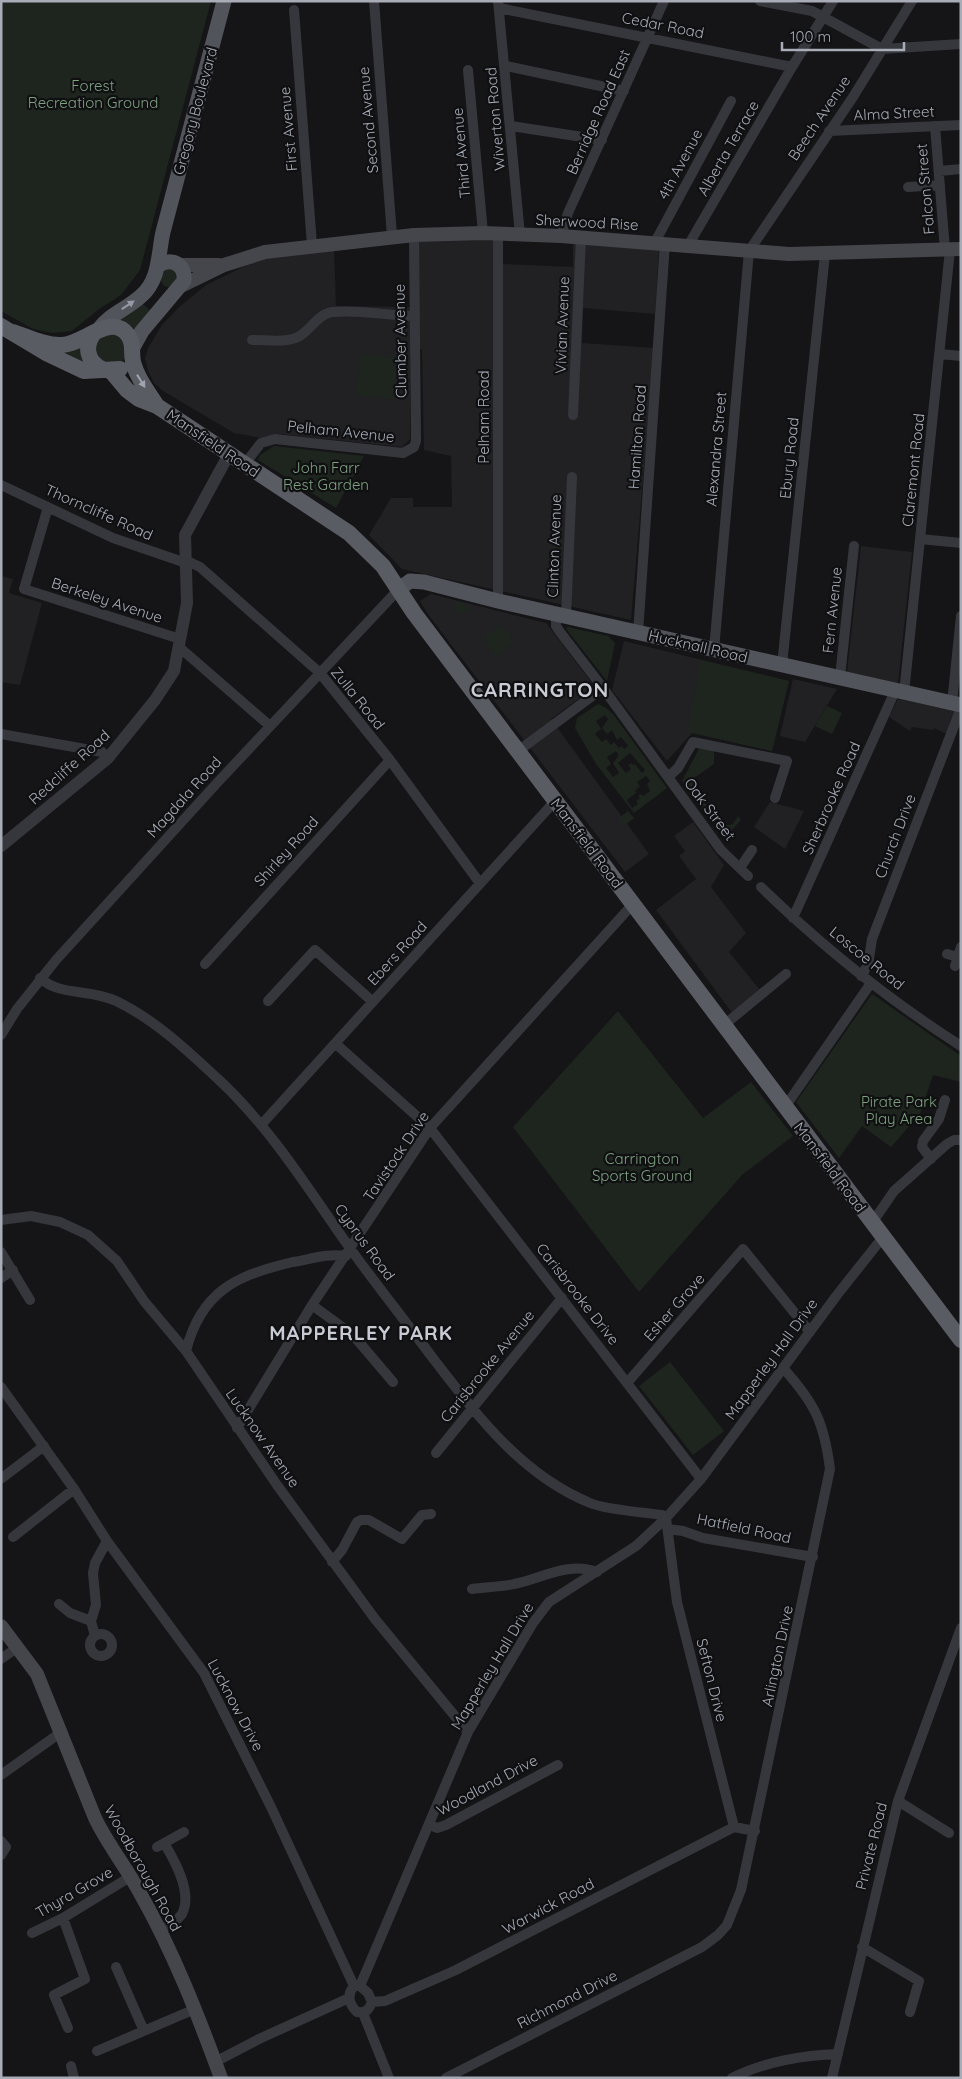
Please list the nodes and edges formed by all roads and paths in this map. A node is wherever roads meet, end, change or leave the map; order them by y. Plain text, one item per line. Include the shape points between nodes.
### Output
1 (224, 1) edge
2 (374, 1) edge
3 (664, 1) edge
4 (760, 1) edge
5 (833, 1) edge
6 (912, 1) edge
7 (499, 5) edge
8 (294, 10) dead end
9 (824, 17) junction
10 (648, 37) junction
11 (961, 44) edge
12 (882, 49) junction
13 (506, 66) junction
14 (792, 67) junction
15 (468, 70) dead end
16 (624, 90) junction
17 (731, 101) dead end
18 (961, 125) edge
19 (511, 126) junction
20 (935, 126) junction
21 (829, 131) junction
22 (602, 140) junction
23 (961, 169) edge
24 (939, 171) junction
25 (940, 185) junction
26 (908, 187) dead end
27 (483, 233) junction
28 (498, 233) junction
29 (414, 235) junction
30 (520, 235) junction
31 (392, 236) junction
32 (561, 236) junction
33 (581, 238) junction
34 (660, 242) junction
35 (689, 244) junction
36 (312, 245) junction
37 (952, 250) edge
38 (749, 251) junction
39 (826, 254) junction
40 (224, 265) junction
41 (166, 268) junction
42 (180, 288) junction
43 (414, 316) junction
44 (7, 329) edge
45 (97, 331) junction
46 (252, 340) dead end
47 (132, 351) junction
48 (940, 354) junction
49 (961, 356) edge
50 (106, 370) junction
51 (157, 406) junction
52 (573, 415) dead end
53 (414, 447) joint
54 (229, 454) junction
55 (244, 465) junction
56 (572, 477) dead end
57 (1, 485) edge
58 (48, 507) junction
59 (920, 539) junction
60 (961, 543) edge
61 (854, 546) dead end
62 (186, 561) junction
63 (405, 585) junction
64 (498, 601) junction
65 (561, 616) junction
66 (961, 616) edge
67 (638, 633) junction
68 (179, 643) junction
69 (714, 650) junction
70 (782, 665) junction
71 (320, 673) junction
72 (840, 677) junction
73 (603, 688) junction
74 (899, 692) junction
75 (958, 705) edge
76 (270, 726) junction
77 (1, 734) edge
78 (518, 751) junction
79 (108, 758) junction
80 (390, 760) junction
81 (668, 777) junction
82 (775, 798) dead end
83 (555, 801) junction
84 (1, 846) edge
85 (752, 850) dead end
86 (740, 868) junction
87 (748, 876) dead end
88 (479, 882) junction
89 (761, 887) dead end
90 (632, 904) junction
91 (793, 918) junction
92 (205, 964) dead end
93 (786, 974) dead end
94 (861, 976) junction
95 (40, 978) junction
96 (871, 983) junction
97 (268, 1001) dead end
98 (373, 1002) junction
99 (724, 1025) junction
100 (1, 1035) edge
101 (336, 1044) junction
102 (961, 1046) edge
103 (945, 1100) dead end
104 (785, 1107) junction
105 (261, 1125) junction
106 (430, 1128) junction
107 (960, 1139) edge
108 (931, 1159) junction
109 (1, 1220) edge
110 (872, 1223) junction
111 (883, 1237) junction
112 (1, 1252) edge
113 (348, 1252) junction
114 (13, 1270) junction
115 (1, 1278) edge
116 (562, 1298) junction
117 (30, 1300) dead end
118 (312, 1305) junction
119 (958, 1330) edge
120 (810, 1332) junction
121 (186, 1352) junction
122 (784, 1369) junction
123 (393, 1382) dead end
124 (627, 1384) junction
125 (1, 1387) edge
126 (471, 1408) junction
127 (237, 1428) junction
128 (44, 1446) junction
129 (436, 1453) dead end
130 (2, 1478) edge
131 (702, 1479) junction
132 (74, 1489) junction
133 (431, 1514) dead end
134 (667, 1523) junction
135 (13, 1537) dead end
136 (107, 1541) junction
137 (813, 1558) junction
138 (332, 1562) junction
139 (597, 1572) junction
140 (472, 1589) dead end
141 (59, 1604) dead end
142 (91, 1622) junction
143 (1, 1626) edge
144 (961, 1628) edge
145 (95, 1636) dead end
146 (18, 1647) junction
147 (1, 1659) edge
148 (468, 1732) junction
149 (60, 1733) junction
150 (558, 1765) dead end
151 (1, 1775) edge
152 (898, 1800) junction
153 (430, 1825) junction
154 (734, 1826) junction
155 (755, 1831) junction
156 (184, 1832) dead end
157 (948, 1833) dead end
158 (130, 1876) junction
159 (63, 1918) junction
160 (159, 1930) junction
161 (32, 1933) dead end
162 (702, 1947) joint
163 (862, 1947) junction
164 (116, 1967) dead end
165 (357, 1986) junction
166 (349, 1998) junction
167 (372, 2002) junction
168 (195, 2009) junction
169 (363, 2012) junction
170 (910, 2012) dead end
171 (68, 2028) dead end
172 (144, 2031) junction
173 (97, 2051) dead end
174 (838, 2054) junction
175 (215, 2062) junction
176 (70, 2066) dead end
177 (74, 2078) edge
178 (221, 2078) edge
179 (389, 2078) edge
180 (446, 2078) edge
181 (732, 2078) edge
182 (832, 2078) edge

1 - 41 main road, Gregory Boulevard via 160,245
2 - 31 street, Second Avenue
3 - 10 street, Berridge Road East
4 - 9 street via 812,11
5 - 9 street, Alberta Terrace
6 - 12 street, Beech Avenue
7 - 10 street, Cedar Road
7 - 13 street, Wiverton Road
8 - 36 street, First Avenue
9 - 12 street
9 - 14 street, Alberta Terrace
10 - 14 street, Cedar Road
10 - 16 street, Berridge Road East
11 - 12 street
12 - 21 street, Beech Avenue
13 - 16 street
13 - 19 street, Wiverton Road
14 - 35 street, Alberta Terrace
15 - 27 street, Third Avenue
16 - 22 street, Berridge Road East
17 - 34 street, 4th Avenue
18 - 20 street, Alma Street
19 - 22 street
19 - 30 street, Wiverton Road
20 - 21 street, Alma Street
20 - 24 street, Falcon Street
21 - 38 street, Beech Avenue
22 - 32 street, Berridge Road East via 568,213
23 - 24 street
24 - 25 street, Falcon Street
25 - 26 street
25 - 37 street, Falcon Street
27 - 28 main road, Sherwood Rise
27 - 29 main road, Sherwood Rise
28 - 30 main road, Sherwood Rise
28 - 64 street, Pelham Road
29 - 31 main road, Sherwood Rise
29 - 43 street, Clumber Avenue
30 - 32 main road, Sherwood Rise
31 - 36 main road, Sherwood Rise
32 - 33 main road, Sherwood Rise
33 - 34 main road, Sherwood Rise
33 - 52 street, Vivian Avenue
34 - 35 main road, Sherwood Rise
34 - 67 street, Hamilton Road
35 - 38 main road, Sherwood Rise
36 - 40 main road, Sherwood Rise via 265,252
37 - 39 main road, Sherwood Rise
37 - 48 street, Claremont Road
38 - 39 main road, Sherwood Rise
38 - 69 street, Alexandra Street
39 - 70 street, Ebury Road
40 - 41 main road, Sherwood Rise
40 - 42 main road, Sherwood Rise
41 - 42 main road, Gregory Boulevard via 185,277
41 - 42 main road via 160,289 168,292
45 -> 41 main road via 110,317 140,297
42 - 47 main road via 142,331
43 - 46 street via 331,312 320,317 296,338
43 - 53 street, Clumber Avenue
44 - 45 highway, Mansfield Road via 59,345 80,341
44 - 50 highway, Mansfield Road via 84,371
45 - 47 highway, Mansfield Road via 112,326 122,330 130,338
45 - 50 highway, Mansfield Road via 90,340 88,352 94,364
47 - 50 highway via 125,366
47 -> 51 highway, Mansfield Road via 137,374
48 - 49 street
48 - 59 street, Claremont Road
50 - 51 highway, Mansfield Road via 127,390
51 - 54 highway, Mansfield Road
53 - 55 street, Pelham Avenue via 403,453 275,439 261,443
54 - 55 highway, Mansfield Road
54 - 62 street, Redcliffe Road via 187,530 184,541
55 - 63 highway, Mansfield Road via 333,521
56 - 65 street, Clinton Avenue
57 - 58 street, Thorncliffe Road
58 - 62 street, Thorncliffe Road via 113,538
58 - 68 street, Berkeley Avenue via 24,589
59 - 60 street
59 - 74 street, Claremont Road
61 - 72 street, Fern Avenue
62 - 68 street, Redcliffe Road via 187,603
62 - 71 street, Zulla Road via 200,567
63 - 64 main road, Hucknall Road via 417,591 436,586
63 - 71 street, Magdala Road
63 - 78 highway, Mansfield Road via 410,608
64 - 65 main road, Hucknall Road
65 - 67 main road, Hucknall Road
65 - 73 street, Oak Street via 556,626
66 - 75 street, Church Drive
67 - 69 main road, Hucknall Road
68 - 76 street
68 - 79 street, Redcliffe Road via 174,671
69 - 70 main road, Hucknall Road
70 - 72 main road, Hucknall Road
71 - 76 street, Magdala Road
71 - 80 street, Zulla Road
72 - 74 main road, Hucknall Road
73 - 78 street
73 - 81 street, Oak Street
74 - 75 main road, Hucknall Road
74 - 91 street, Sherbrooke Road
75 - 94 street, Church Drive via 872,939 868,965
76 - 95 street, Magdala Road
77 - 79 street via 102,752
78 - 83 highway, Mansfield Road
79 - 84 street, Redcliffe Road
80 - 88 street, Zulla Road
80 - 92 street, Shirley Road
81 - 82 street via 678,768 693,742 787,761
81 - 86 street, Oak Street
83 - 88 street, Ebers Road
83 - 90 highway, Mansfield Road
85 - 86 street
86 - 87 street
88 - 98 street, Ebers Road
89 - 91 street, Loscoe Road
90 - 99 highway, Mansfield Road
90 - 106 street, Tavistock Drive
91 - 94 street, Loscoe Road
93 - 99 street
94 - 96 street, Loscoe Road
95 - 100 street, Magdala Road
95 - 105 street, Cyprus Road via 50,987 88,992 114,1000 140,1015 219,1080
96 - 102 street, Loscoe Road
96 - 104 street
97 - 98 street via 315,950
98 - 101 street, Ebers Road
99 - 104 highway, Mansfield Road
101 - 105 street, Ebers Road
101 - 106 street, Carisbrooke Drive
103 - 108 street via 940,1121 923,1141 922,1147
104 - 110 highway, Mansfield Road
105 - 113 street, Cyprus Road
106 - 113 street, Tavistock Drive
106 - 116 street, Carisbrooke Drive
107 - 108 street via 947,1144
108 - 110 street via 894,1191
109 - 121 street, Lucknow Avenue via 31,1216 60,1222 88,1235 117,1261 144,1301
110 - 111 highway, Mansfield Road
111 - 119 highway, Mansfield Road
111 - 120 street, Mapperley Hall Drive
112 - 114 street
113 - 118 street, Tavistock Drive
113 - 121 street via 271,1267 246,1274 229,1284 196,1322
113 - 126 street, Cyprus Road
114 - 115 street
114 - 117 street
116 - 124 street, Carisbrooke Drive
116 - 126 street, Carisbrooke Avenue
118 - 123 street via 353,1335
118 - 127 street, Tavistock Drive
120 - 122 street, Mapperley Hall Drive
120 - 124 street, Esher Grove via 744,1249
121 - 127 street, Lucknow Avenue
122 - 131 street, Mapperley Hall Drive
122 - 137 street, Arlington Drive via 815,1408 828,1450 830,1469
124 - 131 street, Carisbrooke Drive
125 - 128 street, Lucknow Drive
126 - 129 street, Carisbrooke Avenue
126 - 134 street, Cyprus Road via 507,1449 573,1496 593,1505 662,1515
127 - 138 street, Lucknow Avenue
128 - 130 street
128 - 132 street, Lucknow Drive
131 - 134 street, Mapperley Hall Drive
132 - 135 street
132 - 136 street, Lucknow Drive
133 - 138 street via 422,1515 402,1539 370,1520 361,1520
134 - 137 street, Hatfield Road via 703,1538
134 - 139 street, Mapperley Hall Drive
134 - 154 street, Sefton Drive via 677,1602
136 - 142 street via 93,1573 96,1605
136 - 165 street, Lucknow Drive via 204,1673
137 - 155 street, Arlington Drive
138 - 148 street, Lucknow Avenue
139 - 140 street via 556,1570 515,1584
139 - 148 street, Mapperley Hall Drive via 549,1602 532,1623
141 - 142 street
142 - 145 street
143 - 146 main road, Woodborough Road
144 - 152 street, Private Road
146 - 147 street
146 - 149 main road, Woodborough Road via 37,1674
148 - 153 street, Mapperley Hall Drive
149 - 151 street
149 - 158 main road, Woodborough Road via 106,1841
150 - 153 street, Woodland Drive via 446,1825 437,1828
152 - 157 street
152 - 163 street, Private Road
153 - 165 street, Mapperley Hall Drive
154 - 155 street
154 - 167 street, Warwick Road via 456,1970 385,2001
155 - 162 street, Arlington Drive via 735,1909 718,1935
156 - 160 street via 160,1845 178,1869 185,1901 181,1915
158 - 159 street, Thyra Grove
158 - 160 main road, Woodborough Road
159 - 161 street, Thyra Grove
159 - 171 street via 86,1978 54,1995
160 - 168 main road, Woodborough Road
162 - 180 street, Richmond Drive
163 - 170 street via 919,1982
163 - 174 street, Private Road
164 - 172 street
165 - 166 street
165 - 167 street, Lucknow Drive via 368,1993
166 - 169 street via 357,2012
166 - 175 street
167 - 169 street
168 - 172 street
168 - 175 main road, Woodborough Road
169 - 179 street
172 - 173 street
174 - 181 street via 814,2054 747,2070
174 - 182 street, Private Road
175 - 178 main road, Woodborough Road
176 - 177 street

